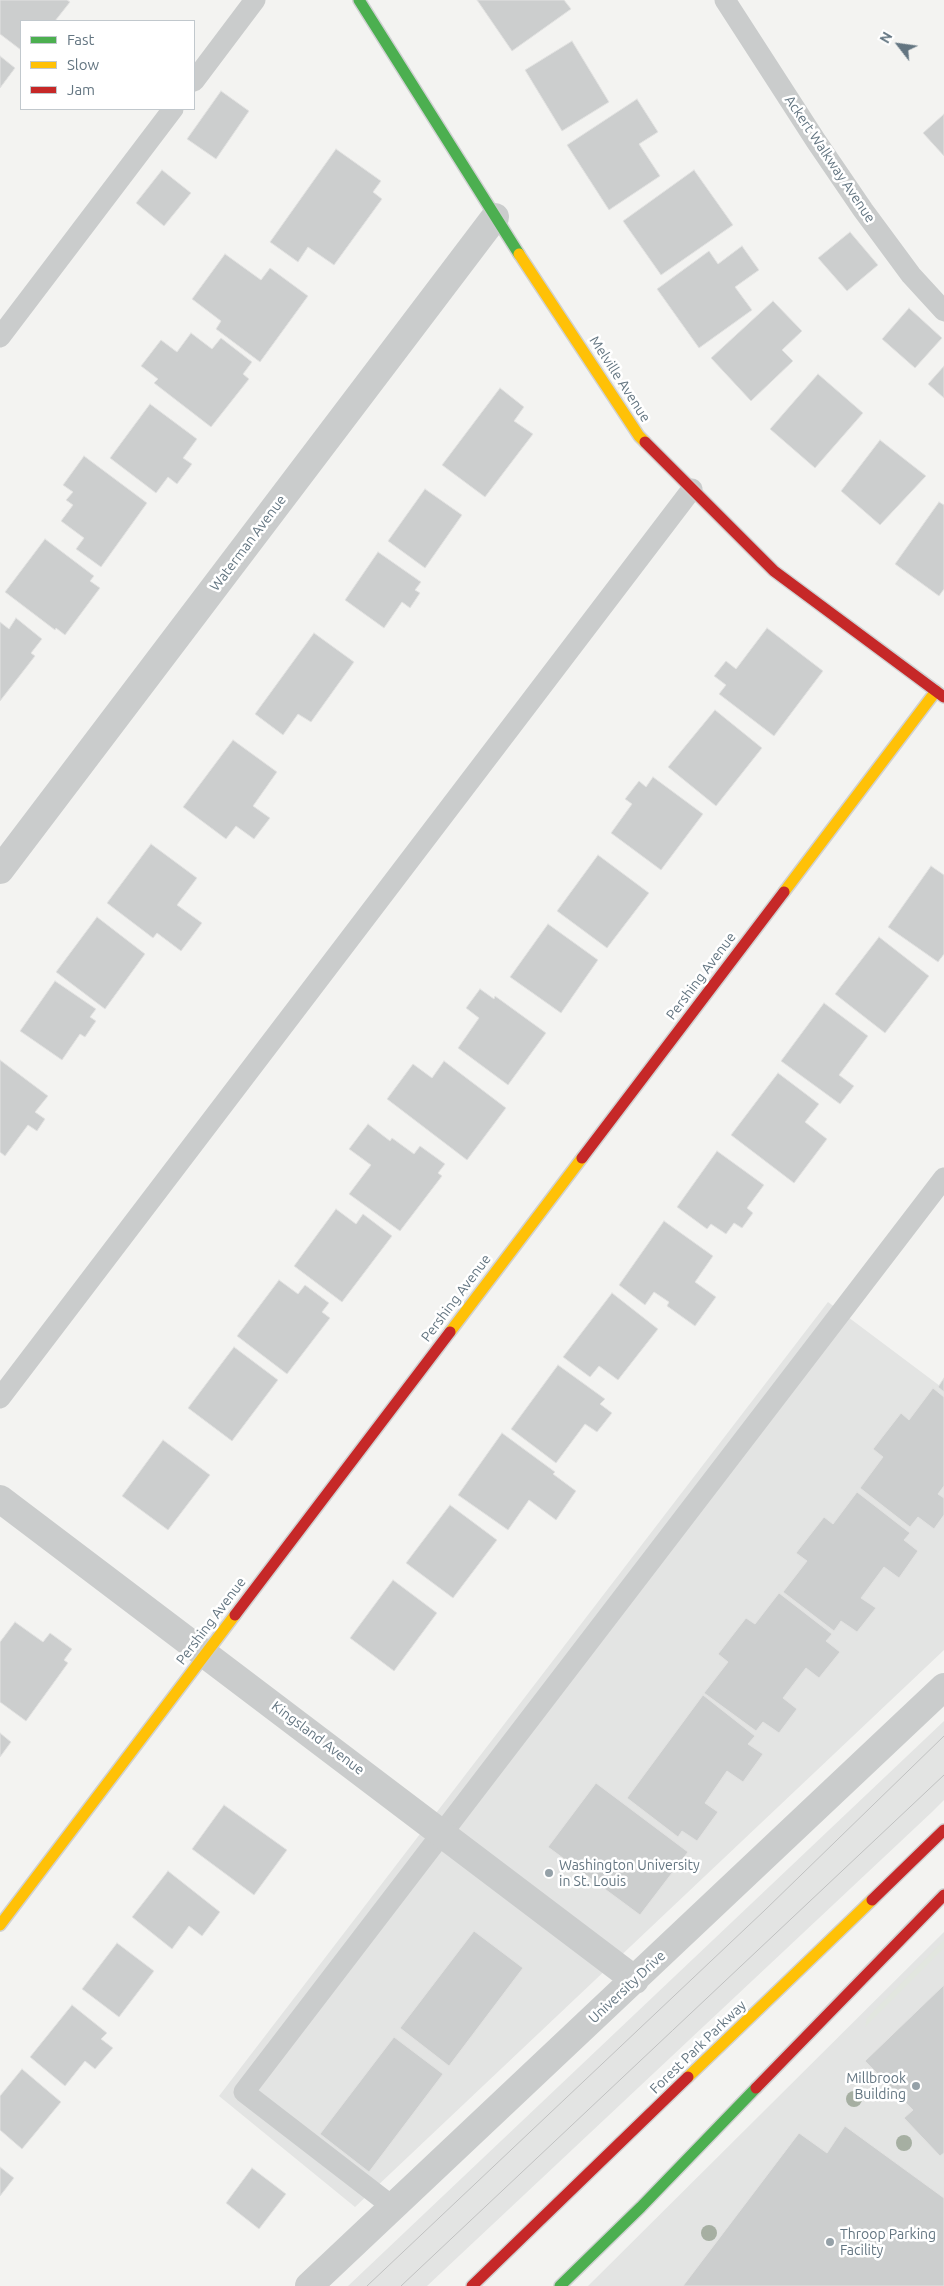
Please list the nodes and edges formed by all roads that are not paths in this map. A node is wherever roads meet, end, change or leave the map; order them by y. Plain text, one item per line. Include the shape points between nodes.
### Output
1 (256, 0) edge
2 (359, 0) edge
3 (725, 0) edge
4 (195, 80) edge
5 (172, 110) edge
6 (495, 217) junction
7 (944, 311) edge
8 (0, 337) edge
9 (692, 489) junction
10 (940, 694) edge
11 (0, 870) edge
12 (944, 1178) edge
13 (0, 1398) edge
14 (0, 1499) edge
15 (205, 1653) junction
16 (944, 1687) edge
17 (944, 1830) edge
18 (443, 1833) junction
19 (944, 1895) edge
20 (0, 1925) edge
21 (635, 1980) junction
22 (393, 2207) junction
23 (309, 2286) edge
24 (472, 2286) edge
25 (560, 2286) edge

1 - 4 lane
2 - 6 street, Melville Avenue
3 - 7 lane, Ackert Walkway Avenue via 863,210 911,275
5 - 8 lane
6 - 9 street, Melville Avenue via 639,436
6 - 11 street, Waterman Avenue
9 - 10 street, Melville Avenue via 774,571
9 - 13 lane
10 - 15 street, Pershing Avenue
12 - 18 lane
14 - 15 street, Kingsland Avenue
15 - 18 street, Kingsland Avenue
15 - 20 street, Pershing Avenue
16 - 21 street, University Drive
17 - 24 street, Forest Park Parkway
18 - 21 street, Kingsland Avenue
18 - 22 lane via 244,2092
19 - 25 street via 648,2200
21 - 22 street, University Drive
22 - 23 street, University Drive

